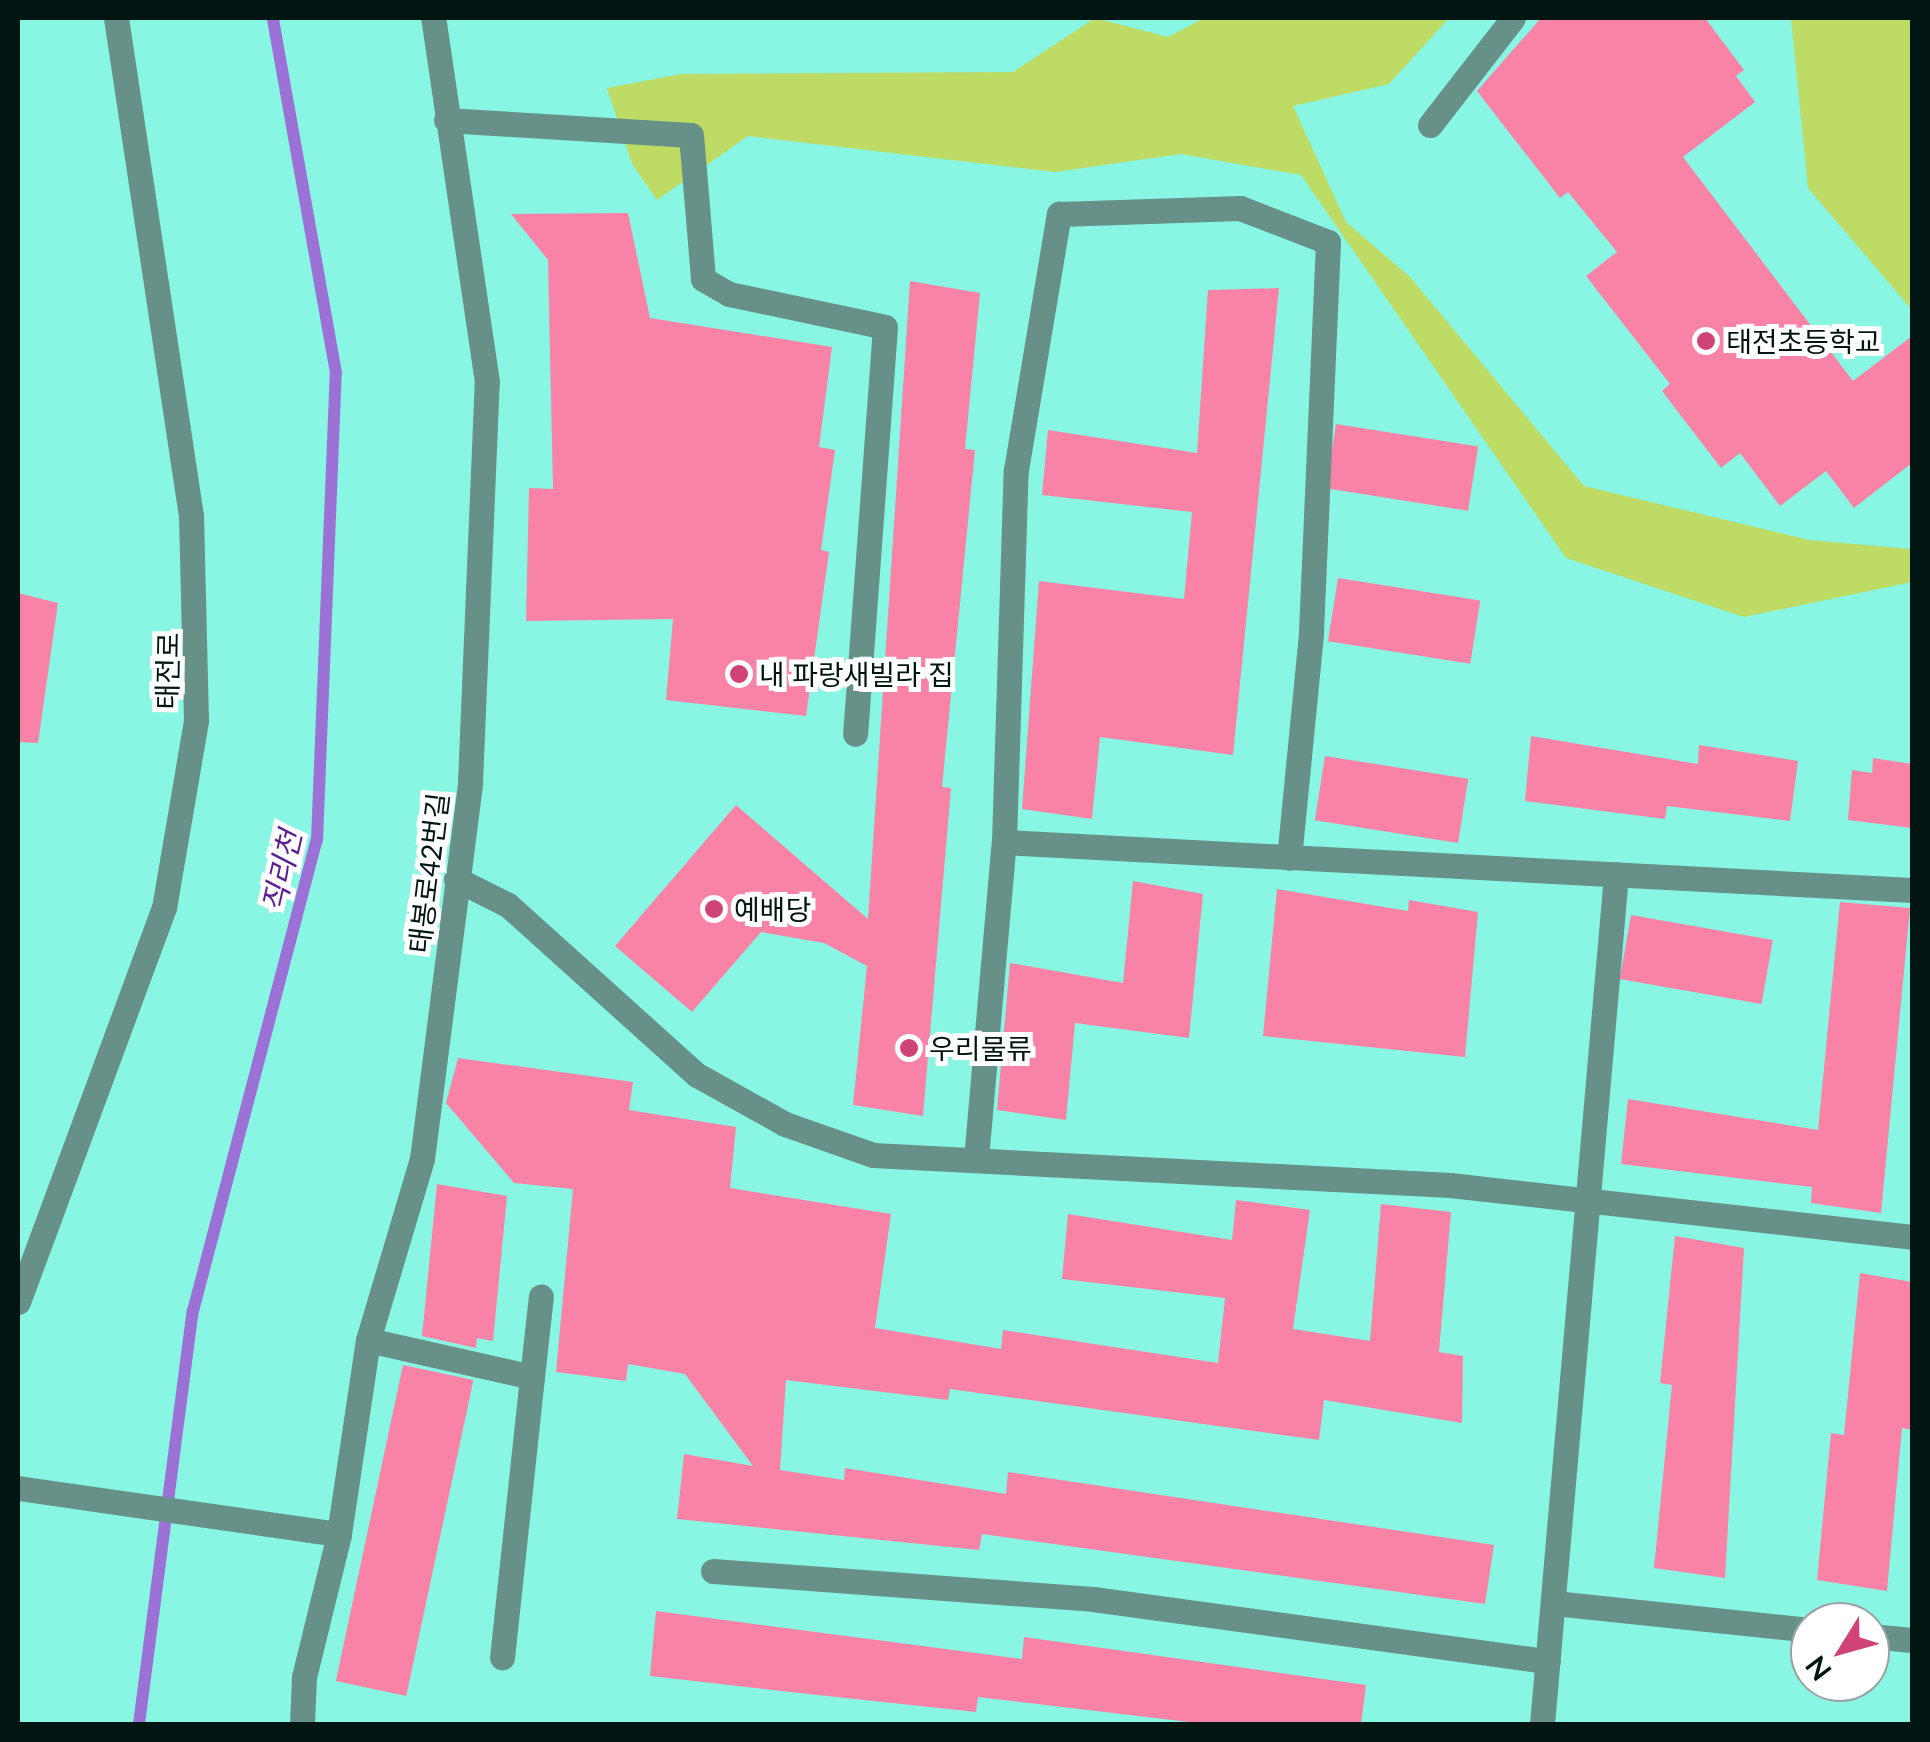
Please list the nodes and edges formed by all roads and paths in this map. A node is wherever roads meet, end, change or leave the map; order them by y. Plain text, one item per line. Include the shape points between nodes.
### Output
1 (116, 18) edge
2 (433, 18) edge
3 (1514, 18) edge
4 (446, 120) junction
5 (1430, 125) dead end
6 (855, 734) dead end
7 (1004, 842) junction
8 (1289, 858) junction
9 (1616, 874) junction
10 (456, 879) junction
11 (1912, 890) edge
12 (976, 1159) junction
13 (61, 1186) junction
14 (1592, 1200) junction
15 (1912, 1238) edge
16 (18, 1252) edge
17 (541, 1296) dead end
18 (18, 1302) edge
19 (368, 1340) junction
20 (532, 1376) junction
21 (18, 1488) edge
22 (339, 1534) junction
23 (713, 1571) dead end
24 (1554, 1603) junction
25 (1790, 1628) edge
26 (502, 1657) dead end
27 (1548, 1661) junction
28 (302, 1724) edge
29 (1542, 1724) edge

1 - 13 street, 태전로 via 191,516 196,720 164,908
2 - 4 street, 태봉로42번길
3 - 5 street
4 - 6 street via 690,135 703,279 729,294 885,327
4 - 10 street, 태봉로42번길 via 487,382 470,782
7 - 8 street
7 - 8 street via 1016,470 1059,214 1240,208 1328,242 1311,634
7 - 12 street
8 - 9 street
9 - 11 street
9 - 14 street
10 - 12 street via 508,906 698,1075 785,1124 873,1156
10 - 19 street, 태봉로42번길 via 422,1159
12 - 14 street
13 - 16 street
13 - 18 street, 태전로
14 - 15 street
14 - 24 street
17 - 20 street
19 - 20 street
19 - 22 street, 태봉로42번길
20 - 26 street
21 - 22 street
22 - 28 street, 태봉로42번길 via 304,1677
23 - 27 street via 1093,1599
24 - 25 street
24 - 27 street
27 - 29 street

